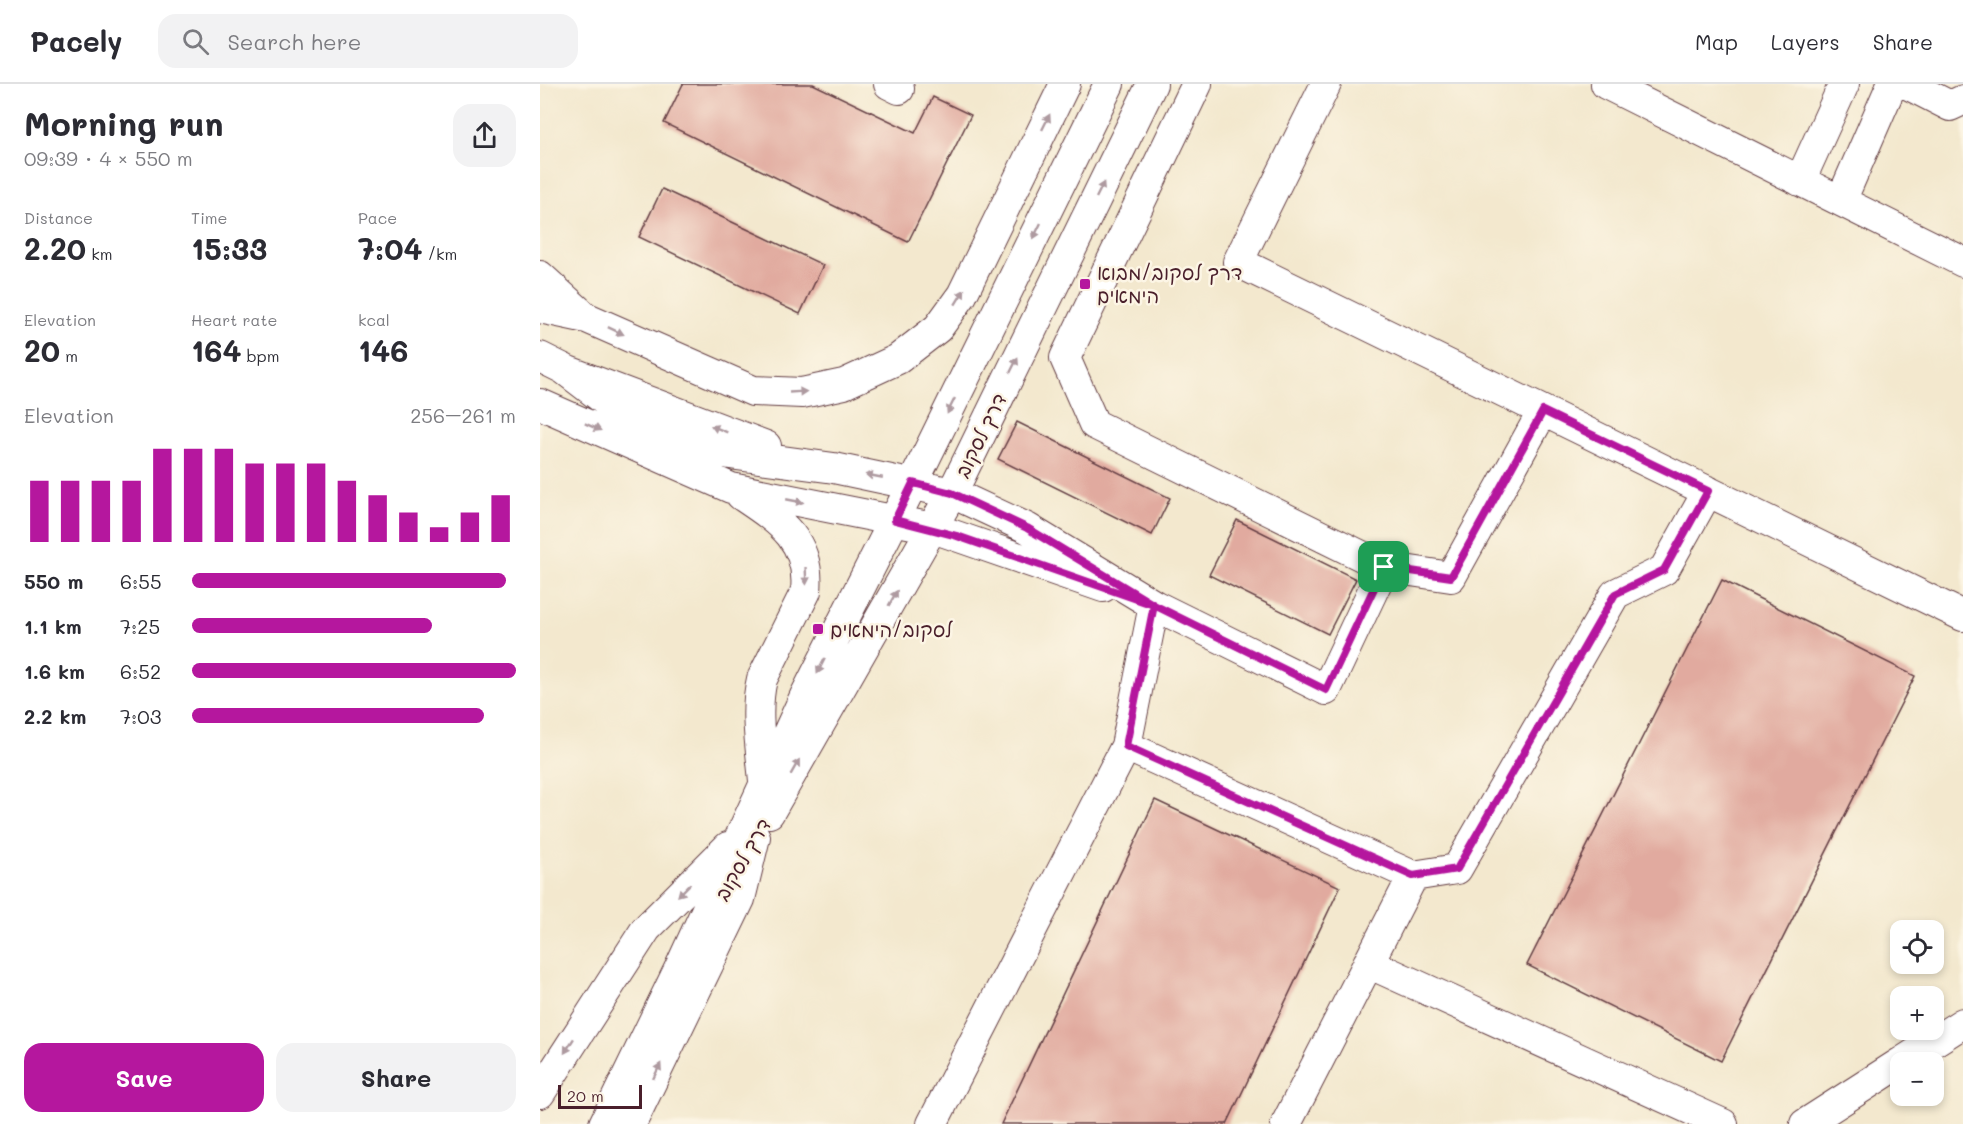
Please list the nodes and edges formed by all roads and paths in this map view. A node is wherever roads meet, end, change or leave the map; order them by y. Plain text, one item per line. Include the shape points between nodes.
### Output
1 (1065, 84) edge
2 (1109, 84) edge
3 (1152, 84) edge
4 (1197, 84) edge
5 (1326, 84) edge
6 (1606, 84) edge
7 (1844, 84) edge
8 (1892, 84) edge
9 (1907, 84) edge
10 (1963, 100) edge
11 (1800, 181) junction
12 (1840, 201) junction
13 (1963, 262) edge
14 (540, 276) edge
15 (540, 308) edge
16 (586, 318) junction
17 (552, 363) edge
18 (540, 404) edge
19 (1543, 411) junction
20 (913, 483) junction
21 (731, 488) junction
22 (1708, 491) junction
23 (952, 493) junction
24 (895, 520) junction
25 (933, 528) junction
26 (1384, 567) junction
27 (1154, 605) junction
28 (1963, 616) edge
29 (1126, 746) junction
30 (765, 781) junction
31 (748, 835) junction
32 (1413, 876) junction
33 (1368, 963) junction
34 (1963, 1023) edge
35 (1917, 1052) edge
36 (1890, 1069) edge
37 (540, 1094) edge
38 (604, 1124) edge
39 (632, 1124) edge
40 (932, 1124) edge
41 (1286, 1124) edge
42 (1723, 1124) edge
43 (1805, 1124) edge

16 -> 1 street via 753,391 802,393 844,384 898,359 938,328 962,294
2 -> 20 street, דרך לסקוב
23 -> 3 street, דרך לסקוב
4 - 26 street via 1065,358 1094,424
5 - 19 street via 1238,262
6 - 11 street
7 - 11 street
8 - 12 street
9 - 10 street via 1950,106
11 - 12 street
12 - 13 street
14 - 16 street
15 - 16 street
20 -> 17 street via 715,452 628,418
18 -> 21 street
19 - 22 street
19 - 26 street via 1451,577
20 - 23 street
20 - 24 street, דרך לסקוב
21 -> 24 street
21 -> 30 street via 765,511 796,540 804,557 807,579 806,591 762,679 759,693 757,711
22 - 28 street
22 - 32 street via 1664,570 1615,594 1457,869
23 - 25 street, דרך לסקוב
23 - 27 street via 1027,528
24 - 25 street
24 -> 30 street, דרך לסקוב
25 - 27 street
31 -> 25 street, דרך לסקוב
26 - 27 street via 1326,690
27 - 29 street
29 - 32 street
29 - 40 street
30 - 31 street, דרך לסקוב
31 -> 37 street via 646,929
31 - 38 street, דרך לסקוב
39 -> 31 street via 740,899
32 - 33 street
33 - 41 street
33 - 42 street
34 - 35 street
36 - 43 street

